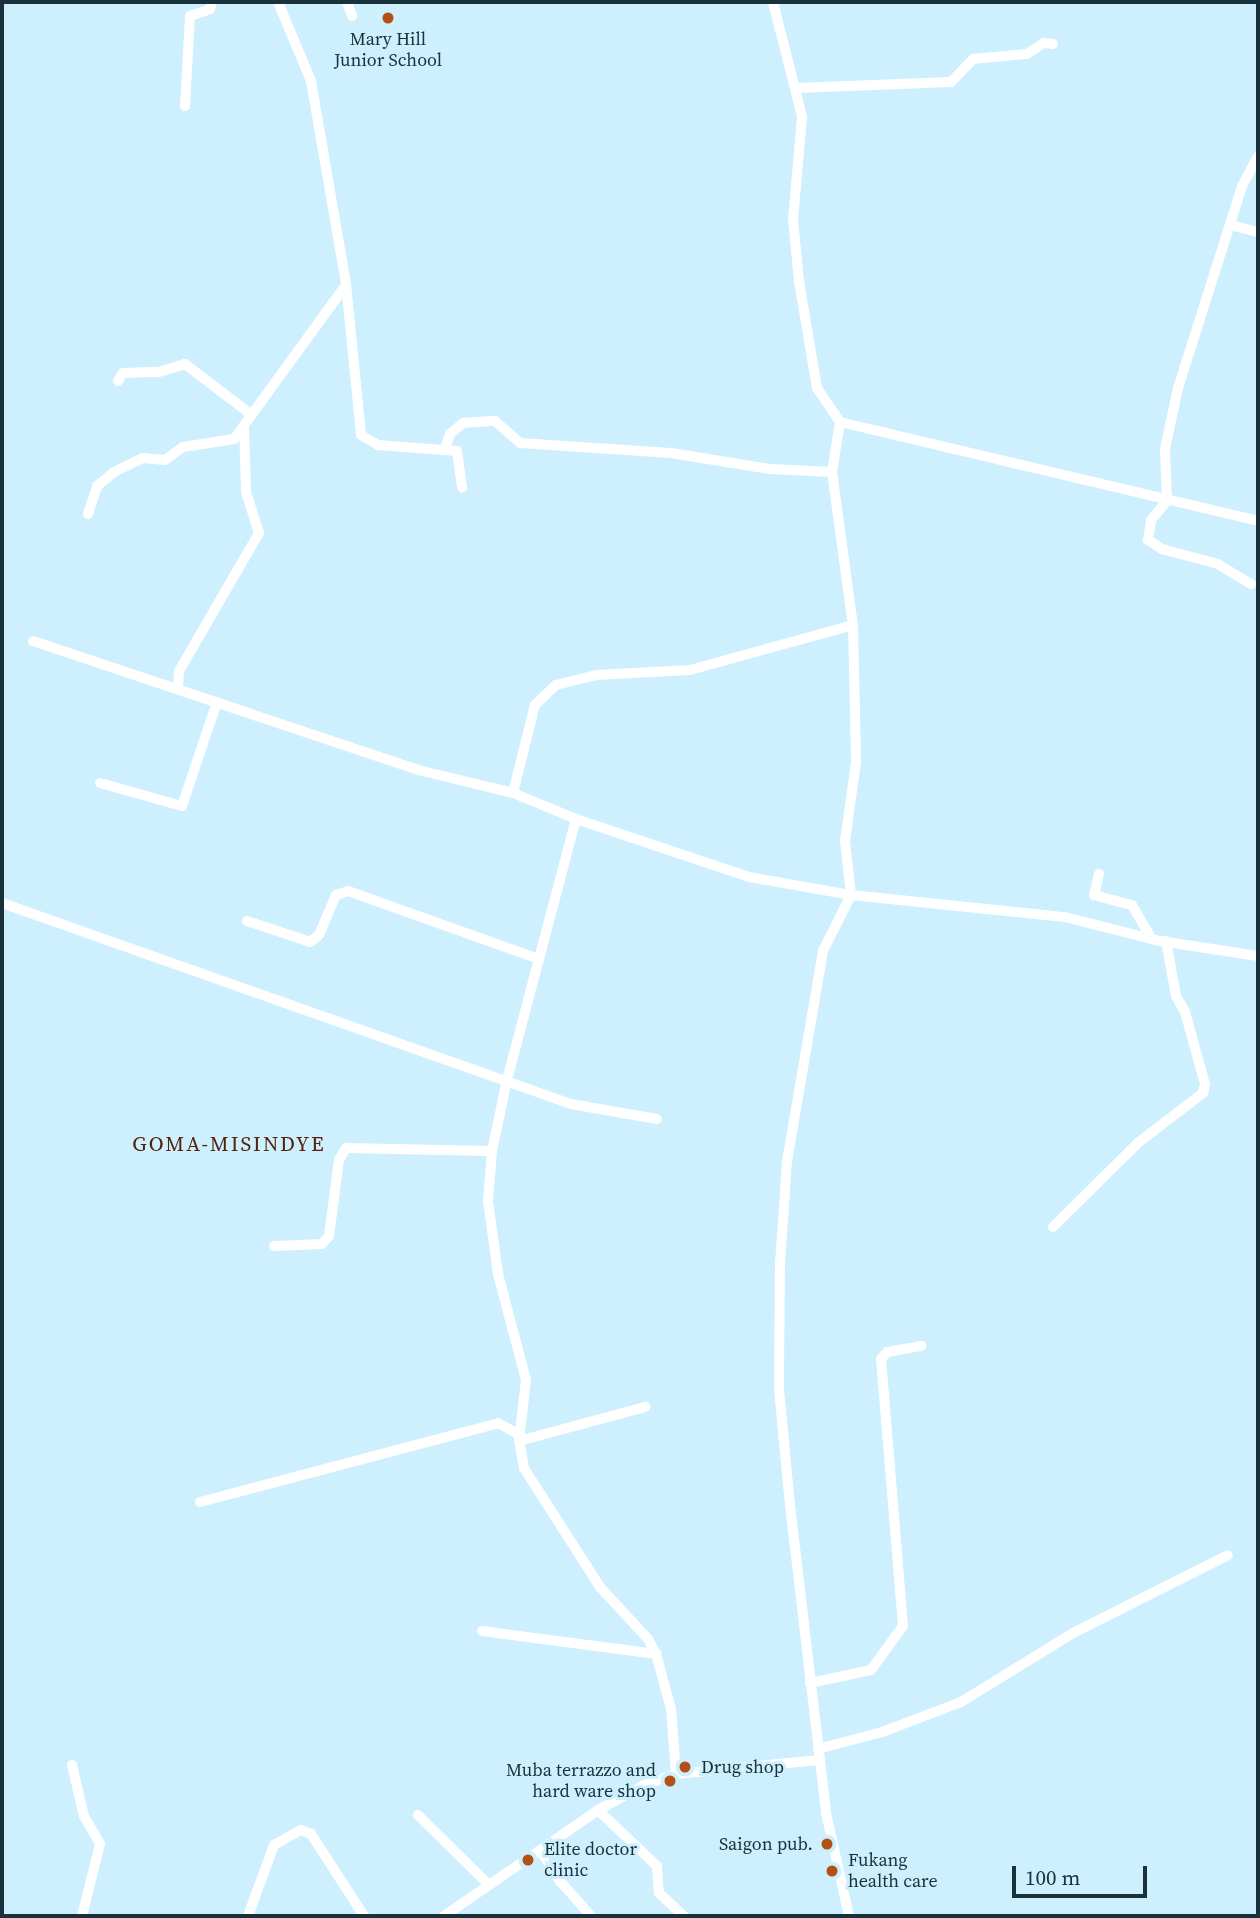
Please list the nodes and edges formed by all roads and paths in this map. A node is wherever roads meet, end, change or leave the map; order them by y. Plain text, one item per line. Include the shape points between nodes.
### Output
1 (212, 2) edge
2 (278, 2) edge
3 (347, 2) edge
4 (773, 2) edge
5 (352, 16) dead end
6 (1053, 44) dead end
7 (796, 88) junction
8 (185, 106) dead end
9 (1258, 156) edge
10 (1231, 225) junction
11 (1258, 232) edge
12 (346, 284) junction
13 (118, 381) dead end
14 (252, 415) junction
15 (840, 422) junction
16 (244, 426) junction
17 (444, 449) junction
18 (832, 472) junction
19 (462, 488) dead end
20 (1167, 501) junction
21 (88, 514) dead end
22 (1258, 521) edge
23 (1251, 584) dead end
24 (853, 625) junction
25 (33, 641) dead end
26 (178, 688) junction
27 (217, 702) junction
28 (100, 783) dead end
29 (513, 793) junction
30 (576, 819) junction
31 (1099, 874) dead end
32 (851, 895) junction
33 (2, 903) edge
34 (247, 921) dead end
35 (1151, 939) junction
36 (1166, 942) junction
37 (1258, 956) edge
38 (539, 959) junction
39 (507, 1080) junction
40 (657, 1119) dead end
41 (492, 1151) junction
42 (1053, 1227) dead end
43 (274, 1246) dead end
44 (921, 1346) dead end
45 (645, 1407) dead end
46 (519, 1438) junction
47 (200, 1502) dead end
48 (1228, 1555) dead end
49 (482, 1631) dead end
50 (656, 1654) junction
51 (810, 1683) junction
52 (819, 1754) junction
53 (72, 1765) dead end
54 (676, 1774) junction
55 (598, 1810) junction
56 (418, 1815) dead end
57 (541, 1851) junction
58 (488, 1884) junction
59 (82, 1916) edge
60 (248, 1916) edge
61 (364, 1916) edge
62 (444, 1916) edge
63 (592, 1916) edge
64 (684, 1916) edge
65 (849, 1916) edge

1 - 8 street via 210,9 190,16
2 - 12 street via 311,81
3 - 5 street
4 - 7 street
6 - 7 street via 1044,43 1027,54 973,60 951,82
7 - 15 street via 802,117 793,219 799,281 817,388
9 - 10 street via 1242,186
10 - 11 street
10 - 20 street via 1178,388 1165,449
12 - 14 street
12 - 17 street via 363,439 378,445
13 - 14 street via 123,373 159,372 185,364
14 - 16 street
15 - 18 street
15 - 20 street
16 - 21 street via 229,442 183,447 165,460 143,458 114,472 97,486
16 - 26 street via 246,492 259,533 179,671
17 - 18 street via 450,434 463,423 495,421 520,443 671,453 770,470
17 - 19 street via 461,457
18 - 24 street
20 - 22 street
20 - 23 street via 1151,520 1149,542 1218,564
24 - 29 street via 690,670 596,675 556,685 535,705
24 - 32 street via 856,762 845,841
25 - 26 street
26 - 27 street
27 - 28 street via 182,806
27 - 29 street via 418,770
29 - 30 street
30 - 32 street via 749,877
30 - 38 street
31 - 35 street via 1094,895 1132,905
32 - 35 street via 1065,917
32 - 51 street via 822,951 782,1213 779,1388
33 - 39 street
34 - 38 street via 310,942 319,935 336,895 348,891
35 - 36 street
36 - 37 street
36 - 42 street via 1176,996 1185,1012 1205,1089 1130,1150
38 - 39 street
39 - 40 street via 571,1104
39 - 41 street
41 - 43 street via 346,1148 339,1160 329,1236 322,1244
41 - 46 street via 488,1201 498,1274 526,1380
44 - 51 street via 887,1352 881,1359 903,1626 872,1670
45 - 46 street
46 - 47 street via 498,1423
46 - 50 street via 524,1468 547,1510 600,1587
48 - 52 street via 1075,1632 961,1702
49 - 50 street
50 - 54 street via 671,1709
51 - 52 street
52 - 54 street
52 - 65 street via 837,1878
53 - 59 street via 84,1816 100,1844
54 - 55 street
55 - 57 street
55 - 64 street via 657,1866 659,1893
56 - 58 street
57 - 58 street
57 - 63 street via 560,1881
58 - 62 street
60 - 61 street via 274,1845 301,1830 311,1835

